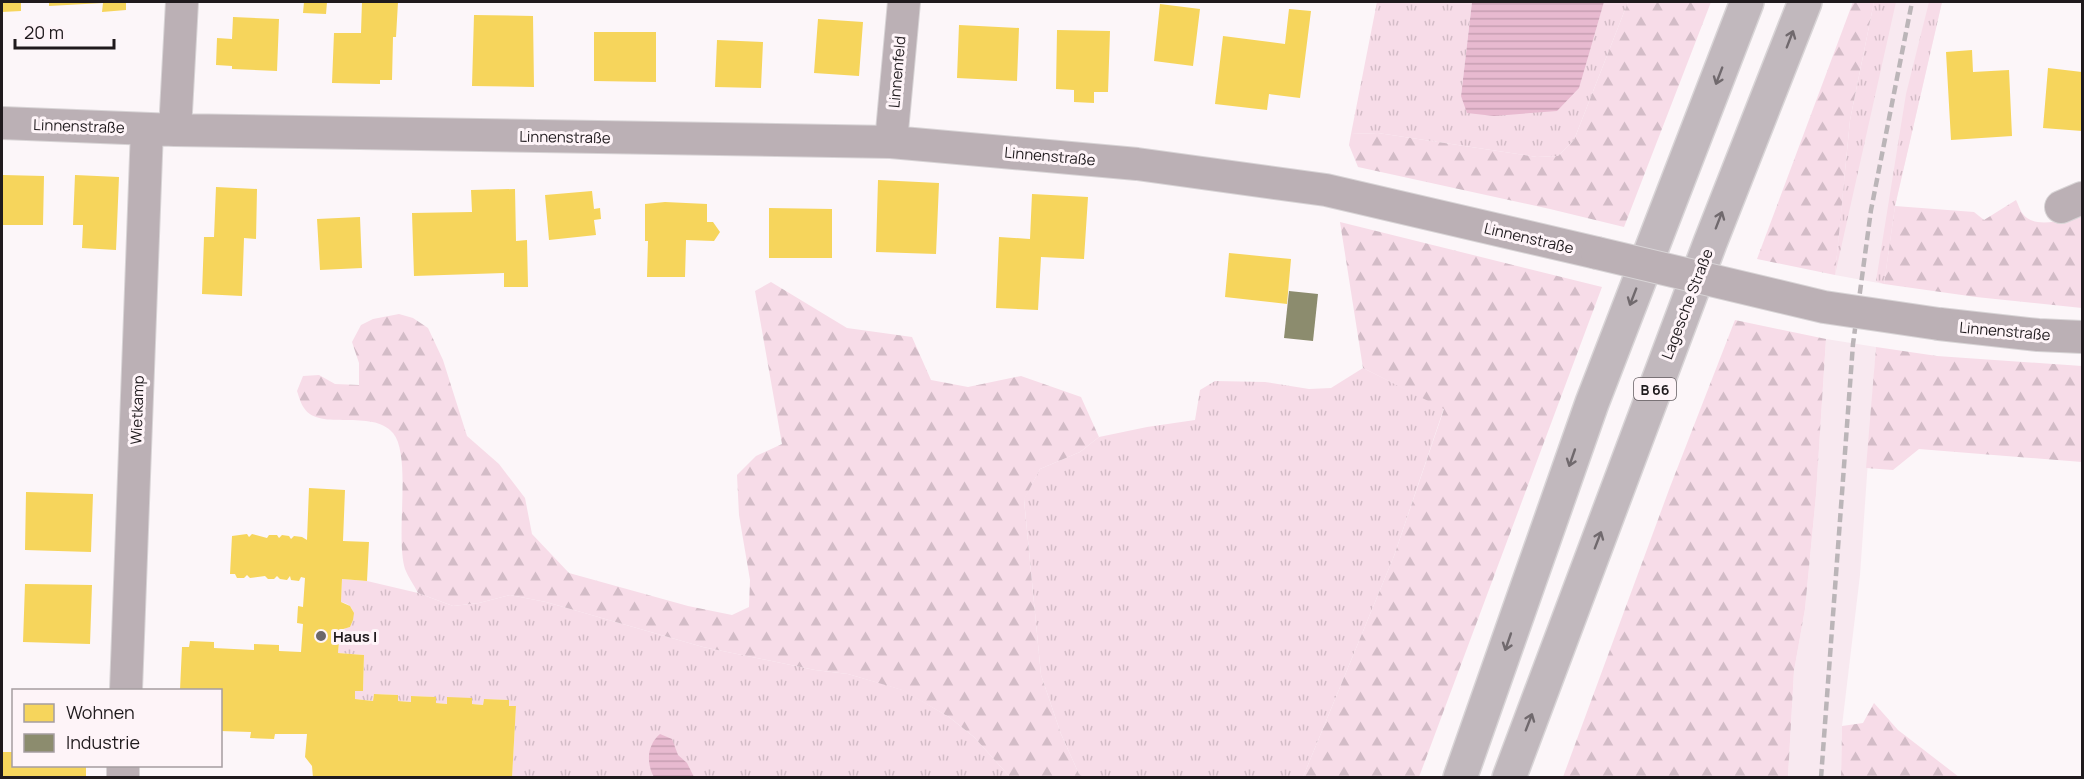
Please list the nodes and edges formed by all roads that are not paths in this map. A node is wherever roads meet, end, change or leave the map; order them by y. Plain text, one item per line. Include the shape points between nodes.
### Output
1 (182, 2) edge
2 (903, 2) edge
3 (1748, 2) edge
4 (1805, 2) edge
5 (2, 123) edge
6 (161, 130) junction
7 (891, 142) junction
8 (2082, 337) edge
9 (126, 689) edge
10 (1460, 777) edge
11 (1509, 777) edge

1 - 6 street, Wietkamp
2 - 7 street, Linnenfeld
3 -> 10 highway via 1592,403
11 -> 4 highway, Lagesche Straße / B 66
5 - 6 street, Linnenstraße
6 - 7 street, Linnenstraße
6 - 9 street, Wietkamp
7 - 8 street, Linnenstraße, bridge via 1137,164 1326,190 1824,307 1940,324

